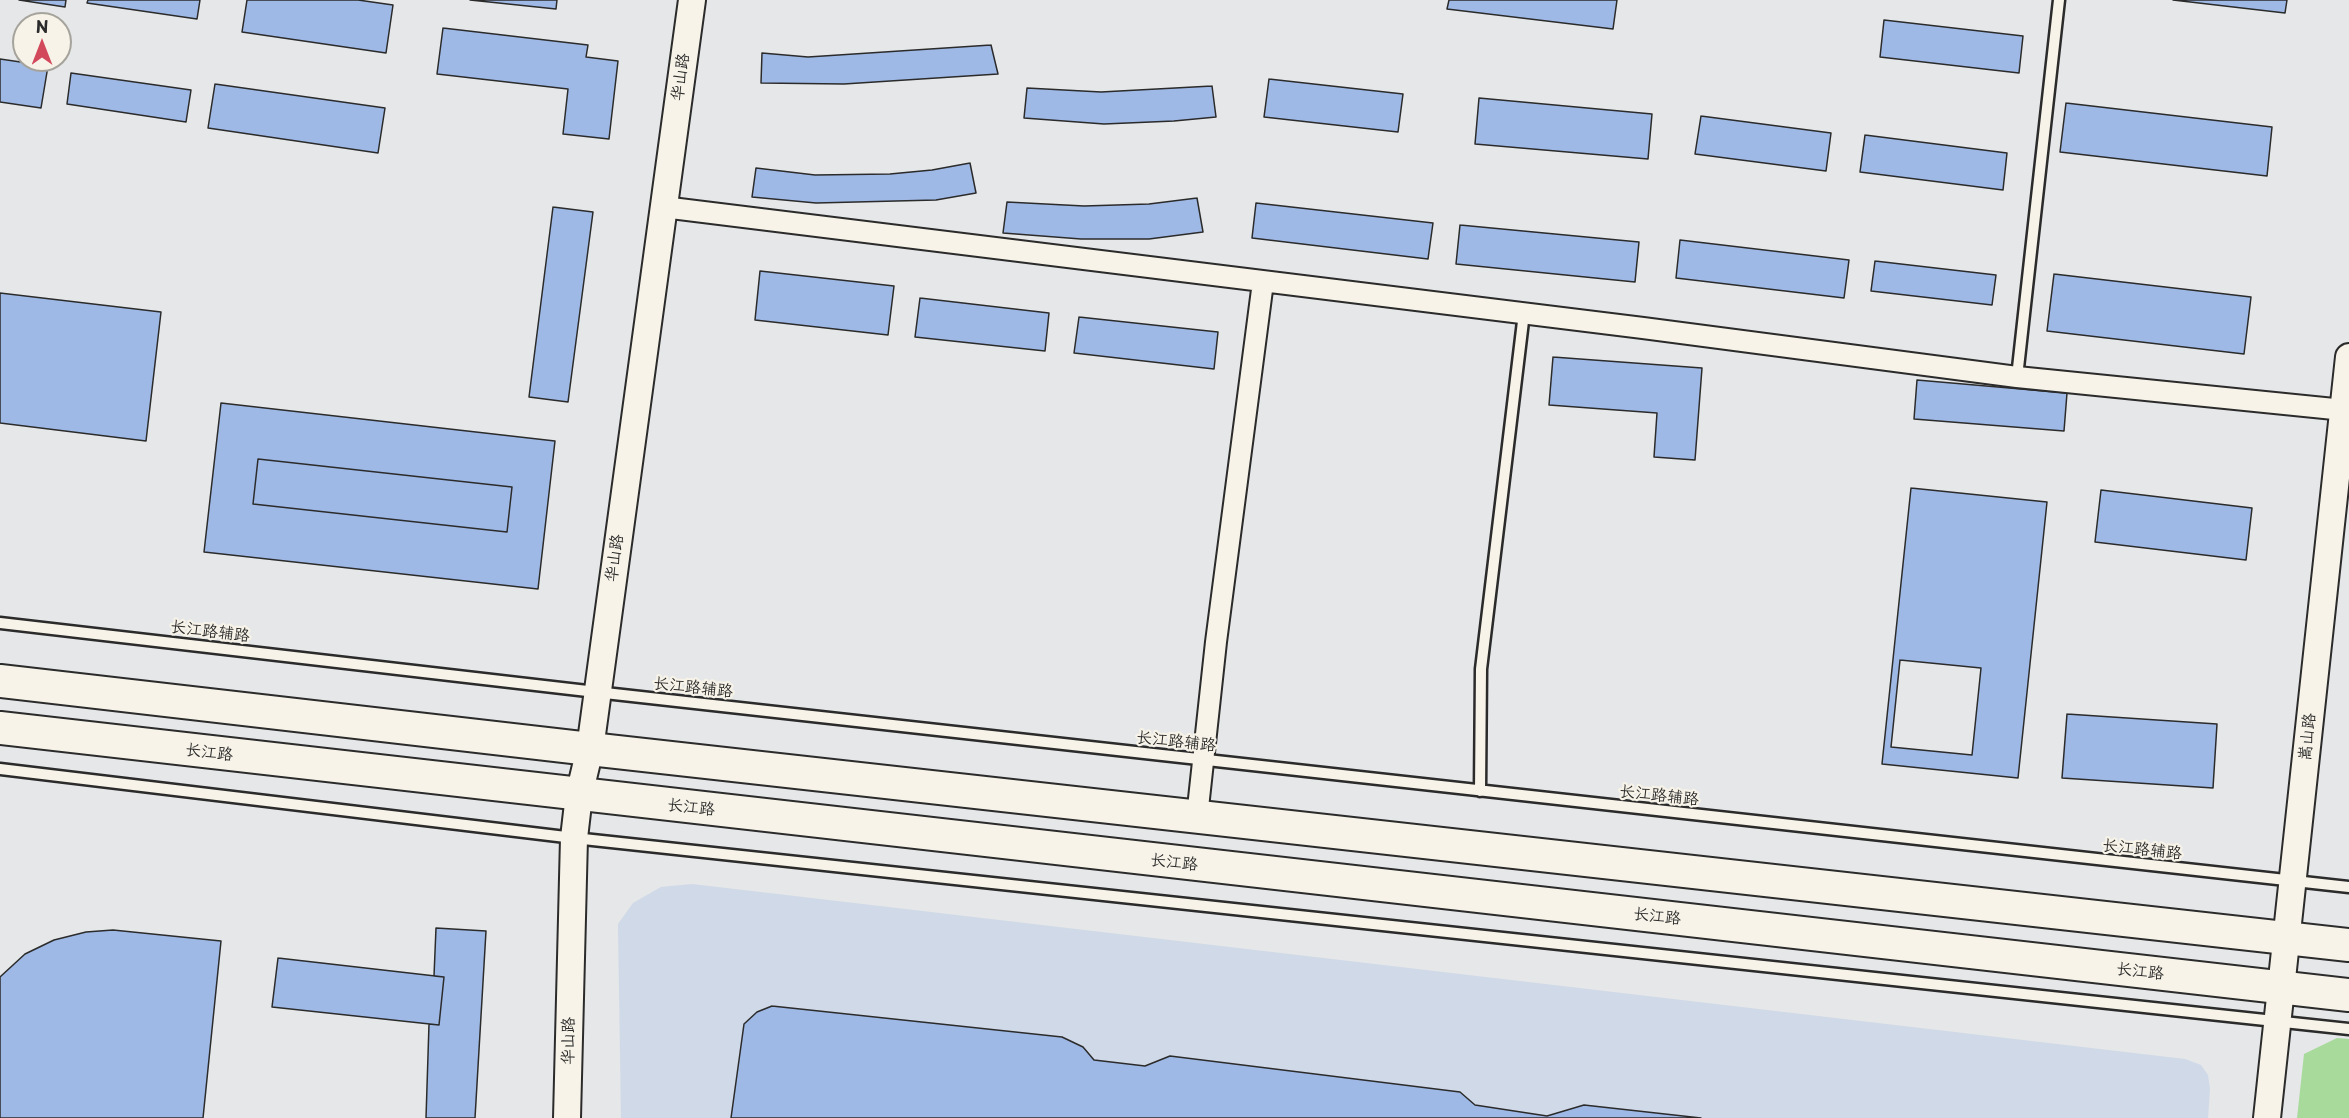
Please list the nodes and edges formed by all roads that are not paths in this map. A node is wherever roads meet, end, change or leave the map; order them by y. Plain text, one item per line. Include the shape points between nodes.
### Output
1 (692, 0) edge
2 (2059, 0) edge
3 (663, 207) junction
4 (1263, 282) junction
5 (1524, 313) junction
6 (2349, 357) edge
7 (2017, 377) junction
8 (2344, 410) junction
9 (0, 623) edge
10 (0, 681) edge
11 (597, 692) junction
12 (0, 728) edge
13 (590, 749) junction
14 (1203, 760) junction
15 (0, 769) edge
16 (1480, 791) junction
17 (579, 795) junction
18 (1197, 817) junction
19 (574, 837) junction
20 (2292, 882) junction
21 (2349, 887) edge
22 (2286, 939) junction
23 (2349, 945) edge
24 (2280, 988) junction
25 (2349, 995) edge
26 (2277, 1022) junction
27 (2349, 1029) edge
28 (567, 1118) edge
29 (2267, 1118) edge

1 - 3 street, 华山路
2 - 7 lane
3 - 4 street
3 - 11 street, 华山路
4 - 5 street
4 - 14 street
5 - 7 street
5 - 16 lane via 1481,669
6 - 8 street, 嵩山路
7 - 8 street
8 - 20 street, 嵩山路
9 - 11 lane, 长江路辅路
10 - 13 main road
11 - 13 street, 华山路
11 - 14 lane, 长江路辅路
12 - 17 main road, 长江路
13 - 17 street, 华山路
13 - 18 main road
14 - 16 lane, 长江路辅路
14 - 18 street
15 - 19 lane
16 - 20 lane, 长江路辅路
17 - 19 street, 华山路
17 - 24 main road, 长江路
18 - 22 main road
19 - 26 lane
19 - 28 street, 华山路
20 - 21 lane, 长江路辅路
20 - 22 street, 嵩山路
22 - 23 main road
22 - 24 street, 嵩山路
24 - 25 main road, 长江路
24 - 26 street, 嵩山路
26 - 27 lane
26 - 29 street, 嵩山路

